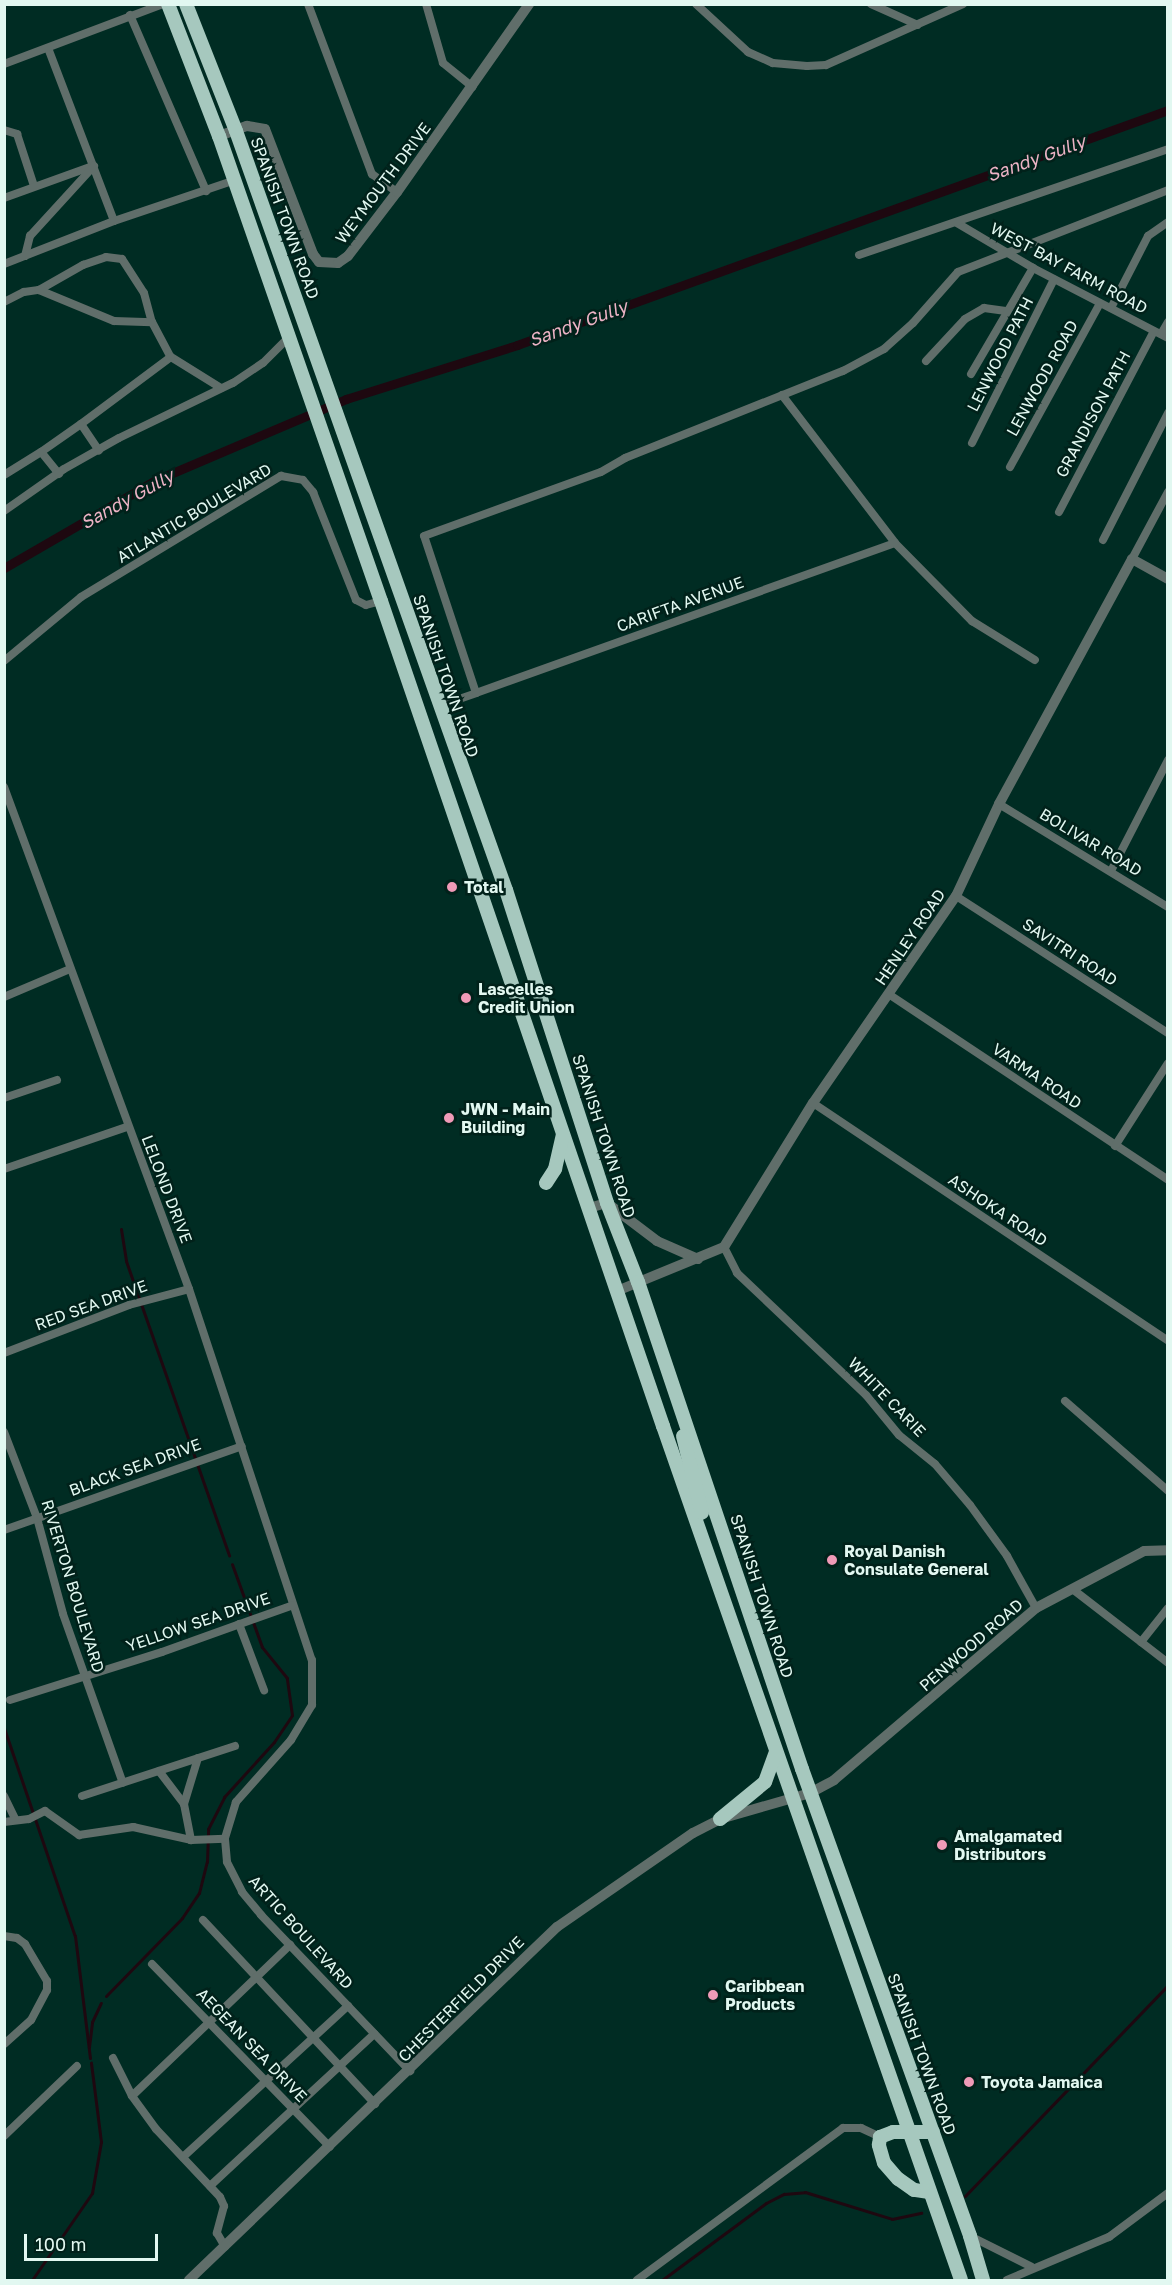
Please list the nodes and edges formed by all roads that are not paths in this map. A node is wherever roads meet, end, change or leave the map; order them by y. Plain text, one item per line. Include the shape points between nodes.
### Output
1 (163, 4) edge
2 (168, 4) edge
3 (186, 4) edge
4 (308, 4) edge
5 (426, 4) edge
6 (529, 4) edge
7 (696, 4) edge
8 (871, 4) edge
9 (963, 4) edge
10 (130, 15) junction
11 (918, 25) junction
12 (48, 48) junction
13 (4, 64) edge
14 (473, 87) junction
15 (4, 130) edge
16 (236, 131) junction
17 (219, 136) junction
18 (1167, 149) edge
19 (94, 166) junction
20 (234, 180) junction
21 (34, 186) junction
22 (1167, 190) edge
23 (206, 191) junction
24 (397, 192) junction
25 (4, 198) edge
26 (114, 221) junction
27 (1167, 222) edge
28 (957, 223) junction
29 (1008, 254) junction
30 (859, 255) dead end
31 (25, 256) junction
32 (4, 264) edge
33 (1033, 268) junction
34 (1054, 279) junction
35 (39, 290) junction
36 (4, 302) edge
37 (1100, 303) junction
38 (1111, 308) junction
39 (1006, 311) junction
40 (152, 322) junction
41 (1167, 322) edge
42 (1161, 334) edge
43 (290, 337) junction
44 (171, 357) junction
45 (926, 361) dead end
46 (971, 374) dead end
47 (221, 388) junction
48 (782, 395) junction
49 (1167, 413) edge
50 (81, 424) junction
51 (972, 443) dead end
52 (41, 452) junction
53 (99, 452) junction
54 (1010, 467) dead end
55 (59, 474) junction
56 (4, 475) edge
57 (1167, 492) edge
58 (4, 511) edge
59 (1059, 512) dead end
60 (1103, 540) dead end
61 (895, 543) junction
62 (1132, 559) junction
63 (1167, 579) edge
64 (381, 601) junction
65 (1035, 660) dead end
66 (4, 661) edge
67 (476, 693) junction
68 (439, 706) junction
69 (1167, 760) edge
70 (4, 787) edge
71 (999, 804) junction
72 (1111, 871) junction
73 (506, 890) junction
74 (956, 896) junction
75 (483, 899) junction
76 (1167, 907) edge
77 (70, 969) junction
78 (890, 995) junction
79 (4, 997) edge
80 (1167, 1033) edge
81 (1167, 1063) edge
82 (57, 1080) dead end
83 (4, 1098) edge
84 (813, 1103) junction
85 (128, 1126) junction
86 (564, 1133) junction
87 (1115, 1146) junction
88 (4, 1168) edge
89 (1167, 1180) edge
90 (546, 1183) dead end
91 (607, 1203) junction
92 (589, 1208) junction
93 (724, 1247) junction
94 (698, 1259) junction
95 (638, 1282) junction
96 (189, 1290) junction
97 (617, 1291) junction
98 (1167, 1341) edge
99 (4, 1353) edge
100 (1065, 1401) dead end
101 (688, 1430) junction
102 (4, 1432) edge
103 (242, 1446) junction
104 (1167, 1491) edge
105 (37, 1518) junction
106 (4, 1530) edge
107 (1167, 1550) edge
108 (714, 1573) junction
109 (1075, 1591) junction
110 (293, 1605) junction
111 (1036, 1608) junction
112 (1167, 1608) edge
113 (239, 1624) junction
114 (1141, 1642) junction
115 (1167, 1663) edge
116 (85, 1676) junction
117 (264, 1690) dead end
118 (10, 1700) dead end
119 (235, 1746) dead end
120 (776, 1749) junction
121 (198, 1758) junction
122 (159, 1771) junction
123 (123, 1783) junction
124 (810, 1792) junction
125 (4, 1796) edge
126 (82, 1796) dead end
127 (792, 1796) junction
128 (184, 1804) junction
129 (15, 1819) junction
130 (720, 1819) junction
131 (4, 1822) edge
132 (221, 1839) junction
133 (196, 1840) junction
134 (203, 1920) dead end
135 (4, 1936) edge
136 (290, 1945) junction
137 (152, 1964) dead end
138 (258, 1977) junction
139 (348, 2006) junction
140 (210, 2023) junction
141 (374, 2034) junction
142 (313, 2036) junction
143 (4, 2044) edge
144 (113, 2058) dead end
145 (339, 2065) junction
146 (77, 2066) dead end
147 (410, 2071) junction
148 (268, 2083) junction
149 (132, 2096) junction
150 (375, 2104) junction
151 (293, 2109) junction
152 (907, 2130) junction
153 (933, 2132) junction
154 (4, 2136) edge
155 (880, 2138) junction
156 (330, 2147) junction
157 (183, 2157) junction
158 (210, 2186) junction
159 (929, 2192) junction
160 (1167, 2193) edge
161 (970, 2236) junction
162 (225, 2247) junction
163 (1032, 2267) junction
164 (189, 2280) edge
165 (637, 2280) edge
166 (961, 2280) edge
167 (983, 2280) edge
168 (1007, 2280) edge

1 - 10 street
2 - 17 highway, SPANISH TOWN ROAD
3 - 16 highway, SPANISH TOWN ROAD
4 - 24 street via 372,174
5 - 14 street via 443,63
6 - 14 street, WEYMOUTH DRIVE
7 - 11 street via 748,52 786,66 826,64
8 - 11 street
9 - 11 street
10 - 12 street
10 - 23 street
12 - 13 street
12 - 19 street
14 - 24 street, WEYMOUTH DRIVE
15 - 21 street via 17,134
16 - 17 street, WEYMOUTH DRIVE
16 - 24 street, WEYMOUTH DRIVE via 247,126 265,129 319,262 338,263 348,256
16 - 68 highway, SPANISH TOWN ROAD
17 - 20 highway, SPANISH TOWN ROAD
18 - 28 street
19 - 21 street
19 - 26 street
19 - 31 street via 30,236
20 - 23 street
20 - 43 highway, SPANISH TOWN ROAD
21 - 25 street
22 - 29 street
23 - 26 street
26 - 31 street
27 - 38 street via 1148,236
28 - 29 street, WEST BAY FARM ROAD
28 - 30 street
29 - 33 street, WEST BAY FARM ROAD
29 - 48 street via 958,272 884,349
31 - 32 street
33 - 34 street, WEST BAY FARM ROAD
33 - 39 street
34 - 37 street, WEST BAY FARM ROAD
34 - 51 street, LENWOOD PATH
35 - 36 street
35 - 40 street via 114,321
35 - 40 street via 83,265 106,257 122,260 144,293
37 - 38 street, WEST BAY FARM ROAD
37 - 54 street, LENWOOD ROAD
38 - 42 street, WEST BAY FARM ROAD
39 - 45 street via 984,308 964,318
39 - 46 street
40 - 44 street
41 - 42 street, GRANDISON PATH
42 - 59 street, GRANDISON PATH
43 - 47 street via 263,363
43 - 64 highway, SPANISH TOWN ROAD
44 - 47 street
44 - 50 street
47 - 53 street
48 - 61 street
48 - 67 street via 625,458 602,472 424,536
49 - 60 street
50 - 52 street
50 - 53 street
52 - 55 street
52 - 56 street
53 - 55 street
55 - 58 street
57 - 62 street, HENLEY ROAD
61 - 65 street via 972,621
61 - 67 street, CARIFTA AVENUE
62 - 63 street
62 - 71 street, HENLEY ROAD
64 - 66 street, ATLANTIC BOULEVARD via 366,605 356,600 313,492 303,480 281,476 81,597
64 - 75 highway, SPANISH TOWN ROAD
67 - 68 street, CARIFTA AVENUE
68 - 73 highway, SPANISH TOWN ROAD
69 - 72 street
70 - 77 street, LELOND DRIVE
71 - 72 street, BOLIVAR ROAD
71 - 74 street, HENLEY ROAD
72 - 76 street, BOLIVAR ROAD
73 - 75 highway
73 - 91 highway, SPANISH TOWN ROAD
74 - 78 street, HENLEY ROAD
74 - 80 street, SAVITRI ROAD
75 - 86 highway, SPANISH TOWN ROAD
77 - 79 street
77 - 85 street, LELOND DRIVE
78 - 84 street, HENLEY ROAD
78 - 87 street, VARMA ROAD
81 - 87 street
82 - 83 street
84 - 93 street, HENLEY ROAD
84 - 98 street, ASHOKA ROAD
85 - 88 street
85 - 96 street, LELOND DRIVE
86 - 90 highway via 555,1169
86 - 92 highway, SPANISH TOWN ROAD
87 - 89 street, VARMA ROAD
91 - 92 street
91 - 94 street via 662,1244
91 - 95 highway, SPANISH TOWN ROAD
92 - 97 highway, SPANISH TOWN ROAD
93 - 94 street
93 - 111 street, WHITE CARIE via 737,1273 866,1395 899,1435 935,1464 970,1504 1007,1556
94 - 95 street
95 - 97 street
95 - 101 highway, SPANISH TOWN ROAD
96 - 99 street, RED SEA DRIVE via 129,1305
96 - 103 street, LELOND DRIVE
97 - 108 highway, SPANISH TOWN ROAD
100 - 104 street
101 - 108 highway via 682,1437 716,1565
101 - 124 highway, SPANISH TOWN ROAD
102 - 105 street, RIVERTON BOULEVARD
103 - 105 street, BLACK SEA DRIVE via 187,1462
103 - 110 street, LELOND DRIVE
105 - 106 street, BLACK SEA DRIVE
105 - 116 street, RIVERTON BOULEVARD via 63,1614
107 - 109 street, PENWOOD ROAD via 1144,1551
108 - 120 highway, SPANISH TOWN ROAD
109 - 111 street, PENWOOD ROAD
109 - 114 street
110 - 113 street, YELLOW SEA DRIVE
110 - 132 street, ARTIC BOULEVARD via 312,1660 312,1705 291,1740 236,1802
111 - 124 street, PENWOOD ROAD via 834,1780
112 - 114 street
113 - 116 street, YELLOW SEA DRIVE
113 - 117 street
114 - 115 street
116 - 118 street, YELLOW SEA DRIVE
116 - 123 street, RIVERTON BOULEVARD
119 - 121 street
120 - 127 highway, SPANISH TOWN ROAD
120 - 130 highway via 765,1782
121 - 122 street
121 - 128 street
122 - 123 street
122 - 128 street
123 - 126 street
124 - 127 street, PENWOOD ROAD
124 - 153 highway, SPANISH TOWN ROAD
125 - 129 street
127 - 130 street, CHESTERFIELD DRIVE
127 - 152 highway, SPANISH TOWN ROAD
128 - 133 street
129 - 131 street
129 - 133 street via 29,1820 40,1812 79,1834 133,1827
130 - 147 street, CHESTERFIELD DRIVE via 683,1839 547,1935
132 - 133 street
132 - 136 street, ARTIC BOULEVARD via 242,1892
134 - 138 street
135 - 143 street via 25,1944 47,1981 47,1990 31,2020
136 - 138 street
136 - 139 street, ARTIC BOULEVARD
137 - 140 street, AEGEAN SEA DRIVE
138 - 140 street
138 - 142 street
139 - 141 street, ARTIC BOULEVARD
139 - 142 street
140 - 148 street, AEGEAN SEA DRIVE
140 - 149 street
141 - 145 street
141 - 147 street, ARTIC BOULEVARD
142 - 145 street
142 - 148 street
144 - 149 street
145 - 150 street
145 - 151 street
146 - 154 street
147 - 150 street, CHESTERFIELD DRIVE
148 - 151 street, AEGEAN SEA DRIVE
148 - 157 street
149 - 157 street
150 - 156 street, CHESTERFIELD DRIVE
151 - 156 street, AEGEAN SEA DRIVE
151 - 158 street
152 - 153 highway
152 - 155 highway
152 - 159 highway, SPANISH TOWN ROAD
153 - 161 highway, SPANISH TOWN ROAD
155 - 159 highway via 884,2163 898,2179 914,2190
155 - 165 street via 861,2128 843,2127
156 - 162 street, CHESTERFIELD DRIVE
157 - 158 street
158 - 162 street via 224,2206 218,2233
159 - 166 highway, SPANISH TOWN ROAD
160 - 163 street via 1109,2237 1061,2260
161 - 163 street
161 - 167 highway, SPANISH TOWN ROAD
162 - 164 street, CHESTERFIELD DRIVE
163 - 168 street

